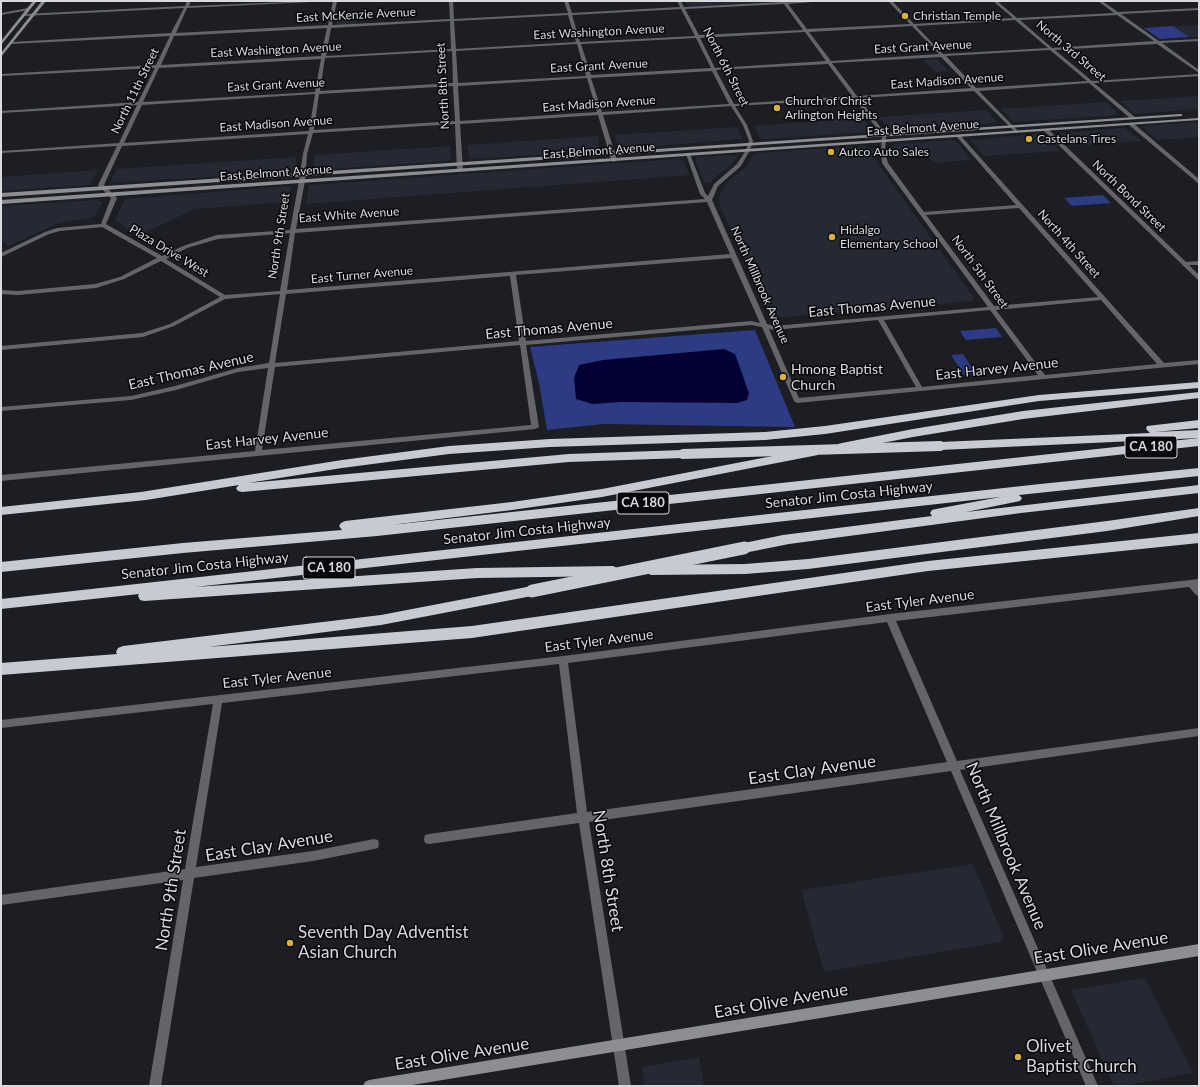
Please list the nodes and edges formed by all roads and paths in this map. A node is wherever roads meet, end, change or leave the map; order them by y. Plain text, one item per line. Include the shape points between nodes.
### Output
1 (35, 1) edge
2 (44, 1) edge
3 (189, 1) edge
4 (311, 1) edge
5 (335, 1) edge
6 (451, 1) edge
7 (566, 1) edge
8 (680, 1) edge
9 (822, 1) edge
10 (890, 1) edge
11 (995, 1) edge
12 (1100, 1) edge
13 (785, 3) junction
14 (186, 7) junction
15 (683, 8) junction
16 (28, 9) junction
17 (1199, 9) edge
18 (1118, 13) junction
19 (1, 14) edge
20 (34, 14) junction
21 (571, 14) junction
22 (24, 15) junction
23 (1016, 19) junction
24 (452, 20) junction
25 (913, 25) junction
26 (329, 27) junction
27 (13, 29) junction
28 (806, 31) junction
29 (172, 35) junction
30 (698, 37) junction
31 (1199, 40) edge
32 (1159, 42) junction
33 (11, 43) junction
34 (580, 43) junction
35 (1, 44) edge
36 (1052, 49) junction
37 (454, 50) junction
38 (1, 51) edge
39 (1, 56) edge
40 (942, 56) junction
41 (323, 58) junction
42 (830, 62) junction
43 (158, 67) junction
44 (714, 69) junction
45 (1199, 72) edge
46 (1, 75) edge
47 (1199, 75) edge
48 (589, 76) junction
49 (1092, 82) junction
50 (456, 84) junction
51 (975, 90) junction
52 (317, 93) junction
53 (856, 97) junction
54 (140, 103) junction
55 (732, 105) junction
56 (1, 112) edge
57 (1199, 113) edge
58 (599, 114) junction
59 (1133, 118) junction
60 (1199, 119) edge
61 (1092, 121) junction
62 (457, 123) junction
63 (1130, 124) junction
64 (1011, 126) junction
65 (1046, 130) junction
66 (311, 132) junction
67 (1016, 132) junction
68 (958, 136) junction
69 (884, 138) junction
70 (120, 144) junction
71 (750, 144) junction
72 (748, 150) junction
73 (1, 152) edge
74 (612, 154) junction
75 (688, 154) junction
76 (614, 160) junction
77 (460, 164) junction
78 (460, 170) junction
79 (302, 178) junction
80 (1199, 182) edge
81 (104, 188) junction
82 (111, 195) junction
83 (1, 196) edge
84 (709, 200) junction
85 (1, 202) edge
86 (1021, 206) junction
87 (923, 214) junction
88 (103, 225) junction
89 (293, 230) junction
90 (1, 255) edge
91 (732, 256) junction
92 (162, 259) junction
93 (1199, 263) edge
94 (1185, 264) junction
95 (513, 274) junction
96 (1199, 278) edge
97 (1, 292) edge
98 (283, 292) junction
99 (224, 297) junction
100 (1103, 298) junction
101 (992, 308) junction
102 (880, 318) junction
103 (763, 325) junction
104 (523, 343) junction
105 (1, 348) edge
106 (1199, 362) edge
107 (272, 365) junction
108 (1163, 366) junction
109 (1043, 377) junction
110 (1199, 385) edge
111 (920, 389) junction
112 (1199, 395) edge
113 (797, 401) joint
114 (1199, 402) edge
115 (1, 409) edge
116 (984, 422) junction
117 (1199, 424) edge
118 (1199, 434) edge
119 (1032, 442) junction
120 (1199, 442) edge
121 (258, 453) junction
122 (1199, 472) edge
123 (1, 478) edge
124 (1104, 482) junction
125 (1199, 488) edge
126 (138, 497) junction
127 (1, 511) edge
128 (1199, 512) edge
129 (1199, 519) edge
130 (1107, 526) junction
131 (1199, 538) edge
132 (783, 540) junction
133 (183, 548) junction
134 (1, 567) edge
135 (1195, 582) edge
136 (1199, 593) edge
137 (1, 605) edge
138 (890, 618) junction
139 (563, 660) junction
140 (1, 666) edge
141 (1, 669) edge
142 (218, 699) junction
143 (1, 724) edge
144 (1199, 732) edge
145 (954, 767) junction
146 (583, 819) junction
147 (429, 839) dead end
148 (374, 844) dead end
149 (189, 874) junction
150 (1, 900) edge
151 (1199, 950) edge
152 (1044, 975) junction
153 (618, 1046) junction
154 (154, 1086) edge
155 (369, 1086) edge
156 (625, 1086) edge
157 (1092, 1086) edge

1 - 16 main road
2 - 20 main road
3 - 14 street, North 11th Street
4 - 14 street
5 - 26 street, North 9th Street
6 - 24 street, North 8th Street
7 - 21 street
8 - 15 street, North 6th Street
9 - 13 street, East McKenzie Avenue
10 - 25 street
11 - 23 street, North 3rd Street
12 - 18 street
13 - 15 street, East McKenzie Avenue
13 - 28 street
14 - 20 street
14 - 29 street, North 11th Street
15 - 21 street, East McKenzie Avenue
15 - 30 street, North 6th Street
16 - 19 street
16 - 22 main road
17 - 18 street, East Washington Avenue
18 - 23 street, East Washington Avenue
18 - 32 street
20 - 22 street
20 - 33 main road
21 - 24 street, East McKenzie Avenue
21 - 34 street
22 - 27 main road
23 - 25 street, East Washington Avenue
23 - 36 street, North 3rd Street
24 - 26 street, East McKenzie Avenue
24 - 37 street, North 8th Street
25 - 28 street, East Washington Avenue
25 - 40 street
26 - 29 street, East McKenzie Avenue
26 - 41 street, North 9th Street
27 - 33 main road via 15,31 7,41
27 - 35 main road
28 - 30 street, East Washington Avenue
28 - 42 street
29 - 33 street, East McKenzie Avenue
29 - 43 street, North 11th Street
30 - 34 street, East Washington Avenue
30 - 44 street, North 6th Street
31 - 32 street, East Grant Avenue
32 - 36 street, East Grant Avenue
32 - 45 street
33 - 39 main road
34 - 37 street, East Washington Avenue
34 - 48 street
35 - 38 main road via 4,46
36 - 40 street, East Grant Avenue
36 - 49 street, North 3rd Street
37 - 41 street, East Washington Avenue
37 - 50 street, North 8th Street
40 - 42 street, East Grant Avenue
40 - 51 street
41 - 43 street, East Washington Avenue
41 - 52 street, North 9th Street
42 - 44 street, East Grant Avenue
42 - 53 street
43 - 46 street, East Washington Avenue
43 - 54 street, North 11th Street
44 - 48 street, East Grant Avenue
44 - 55 street, North 6th Street
47 - 49 street, East Madison Avenue
48 - 50 street, East Grant Avenue
48 - 58 street
49 - 51 street, East Madison Avenue
49 - 59 street, North 3rd Street
50 - 52 street, East Grant Avenue
50 - 62 street, North 8th Street
51 - 53 street, East Madison Avenue
51 - 64 street
52 - 54 street, East Grant Avenue
52 - 66 street, North 9th Street
53 - 55 street, East Madison Avenue
53 - 69 street
54 - 56 street, East Grant Avenue
54 - 70 street, North 11th Street
55 - 58 street, East Madison Avenue
55 - 71 street, North 6th Street via 745,125
57 - 59 main road, East Belmont Avenue
58 - 62 street, East Madison Avenue
58 - 74 street
59 - 61 main road, East Belmont Avenue
60 - 63 main road, East Belmont Avenue
61 - 64 main road, East Belmont Avenue
61 - 65 main road via 1047,127
62 - 66 street, East Madison Avenue
62 - 77 street, North 8th Street
63 - 65 main road, East Belmont Avenue
63 - 80 street
64 - 67 street
64 - 69 main road, East Belmont Avenue
65 - 67 main road, East Belmont Avenue
65 - 94 street, North Bond Street
66 - 70 street, East Madison Avenue
66 - 79 street, North 9th Street
67 - 68 main road, East Belmont Avenue
68 - 69 main road, East Belmont Avenue
68 - 86 street, North 4th Street
69 - 71 main road, East Belmont Avenue
69 - 72 main road, East Belmont Avenue
69 - 87 street, North 5th Street via 882,152 885,163
70 - 73 street, East Madison Avenue
70 - 81 street, North 11th Street via 101,185
71 - 72 street
71 - 74 main road, East Belmont Avenue
72 - 75 main road, East Belmont Avenue
72 - 84 street via 739,165 716,185
74 - 76 street
74 - 77 main road, East Belmont Avenue
75 - 76 main road, East Belmont Avenue
75 - 84 street, North Millbrook Avenue via 703,194
76 - 78 main road, East Belmont Avenue
77 - 78 street, North 8th Street
77 - 79 main road, East Belmont Avenue
78 - 79 main road, East Belmont Avenue
79 - 81 main road, East Belmont Avenue
79 - 82 main road, East Belmont Avenue
79 - 89 street, North 9th Street
81 - 82 street
81 - 83 main road, East Belmont Avenue
82 - 85 main road, East Belmont Avenue
82 - 88 street via 114,198
84 - 89 street, East White Avenue
84 - 91 street, North Millbrook Avenue
86 - 87 street
86 - 100 street, North 4th Street
87 - 101 street, North 5th Street
88 - 90 street via 53,231
88 - 92 street, Plaza Drive West
89 - 92 street, East White Avenue via 207,239
89 - 98 street, North 9th Street
91 - 95 street, East Turner Avenue
91 - 103 street, North Millbrook Avenue
92 - 97 street, East White Avenue via 122,278 96,286 18,293
92 - 99 street, Plaza Drive West
93 - 94 street
94 - 96 street, North Bond Street
95 - 98 street, East Turner Avenue
95 - 104 street
98 - 99 street, East Turner Avenue
98 - 107 street, North 9th Street
99 - 105 street, East Turner Avenue via 172,325 143,335
100 - 101 street, East Thomas Avenue
100 - 108 street, North 4th Street
101 - 102 street, East Thomas Avenue
101 - 109 street, North 5th Street
102 - 103 street, East Thomas Avenue via 774,328
102 - 111 street
103 - 104 street, East Thomas Avenue via 751,323
103 - 113 street, North Millbrook Avenue
104 - 107 street, East Thomas Avenue
104 - 121 street, East Harvey Avenue via 535,427
106 - 108 street, East Harvey Avenue
107 - 115 street, East Thomas Avenue via 238,370 132,398
107 - 121 street, North 9th Street
108 - 109 street, East Harvey Avenue
109 - 111 street, East Harvey Avenue
110 - 126 highway via 1039,398 765,436 550,443 449,450 349,463
111 - 113 street, East Harvey Avenue
112 - 116 highway via 1053,411
114 - 116 highway
116 - 133 highway via 913,433 602,493
117 - 119 highway
118 - 119 highway
119 - 126 highway, bridge via 569,458
120 - 133 highway, Senator Jim Costa Highway / CA 180 via 464,522
121 - 123 street, East Harvey Avenue
122 - 124 highway, Senator Jim Costa Highway / CA 180
124 - 132 highway
124 - 137 highway, Senator Jim Costa Highway / CA 180
125 - 132 highway
126 - 127 highway
128 - 130 highway
129 - 130 highway
130 - 137 highway via 858,559 764,568 477,573
131 - 141 highway via 928,566 472,632
132 - 140 highway, bridge via 405,617
133 - 134 highway, Senator Jim Costa Highway / CA 180
135 - 136 street
135 - 138 street, East Tyler Avenue
138 - 139 street, East Tyler Avenue
138 - 145 street, North Millbrook Avenue
139 - 142 street, East Tyler Avenue
139 - 146 street, North 8th Street
142 - 143 street, East Tyler Avenue
142 - 149 street, North 9th Street
144 - 145 street, East Clay Avenue
145 - 146 street, East Clay Avenue
145 - 152 street, North Millbrook Avenue
146 - 147 street, East Clay Avenue
146 - 153 street, North 8th Street
148 - 149 street, East Clay Avenue via 313,856
149 - 150 street, East Clay Avenue
149 - 154 street, North 9th Street
151 - 152 main road, East Olive Avenue
152 - 153 main road, East Olive Avenue
152 - 157 street, North Millbrook Avenue
153 - 155 main road, East Olive Avenue
153 - 156 street, North 8th Street

